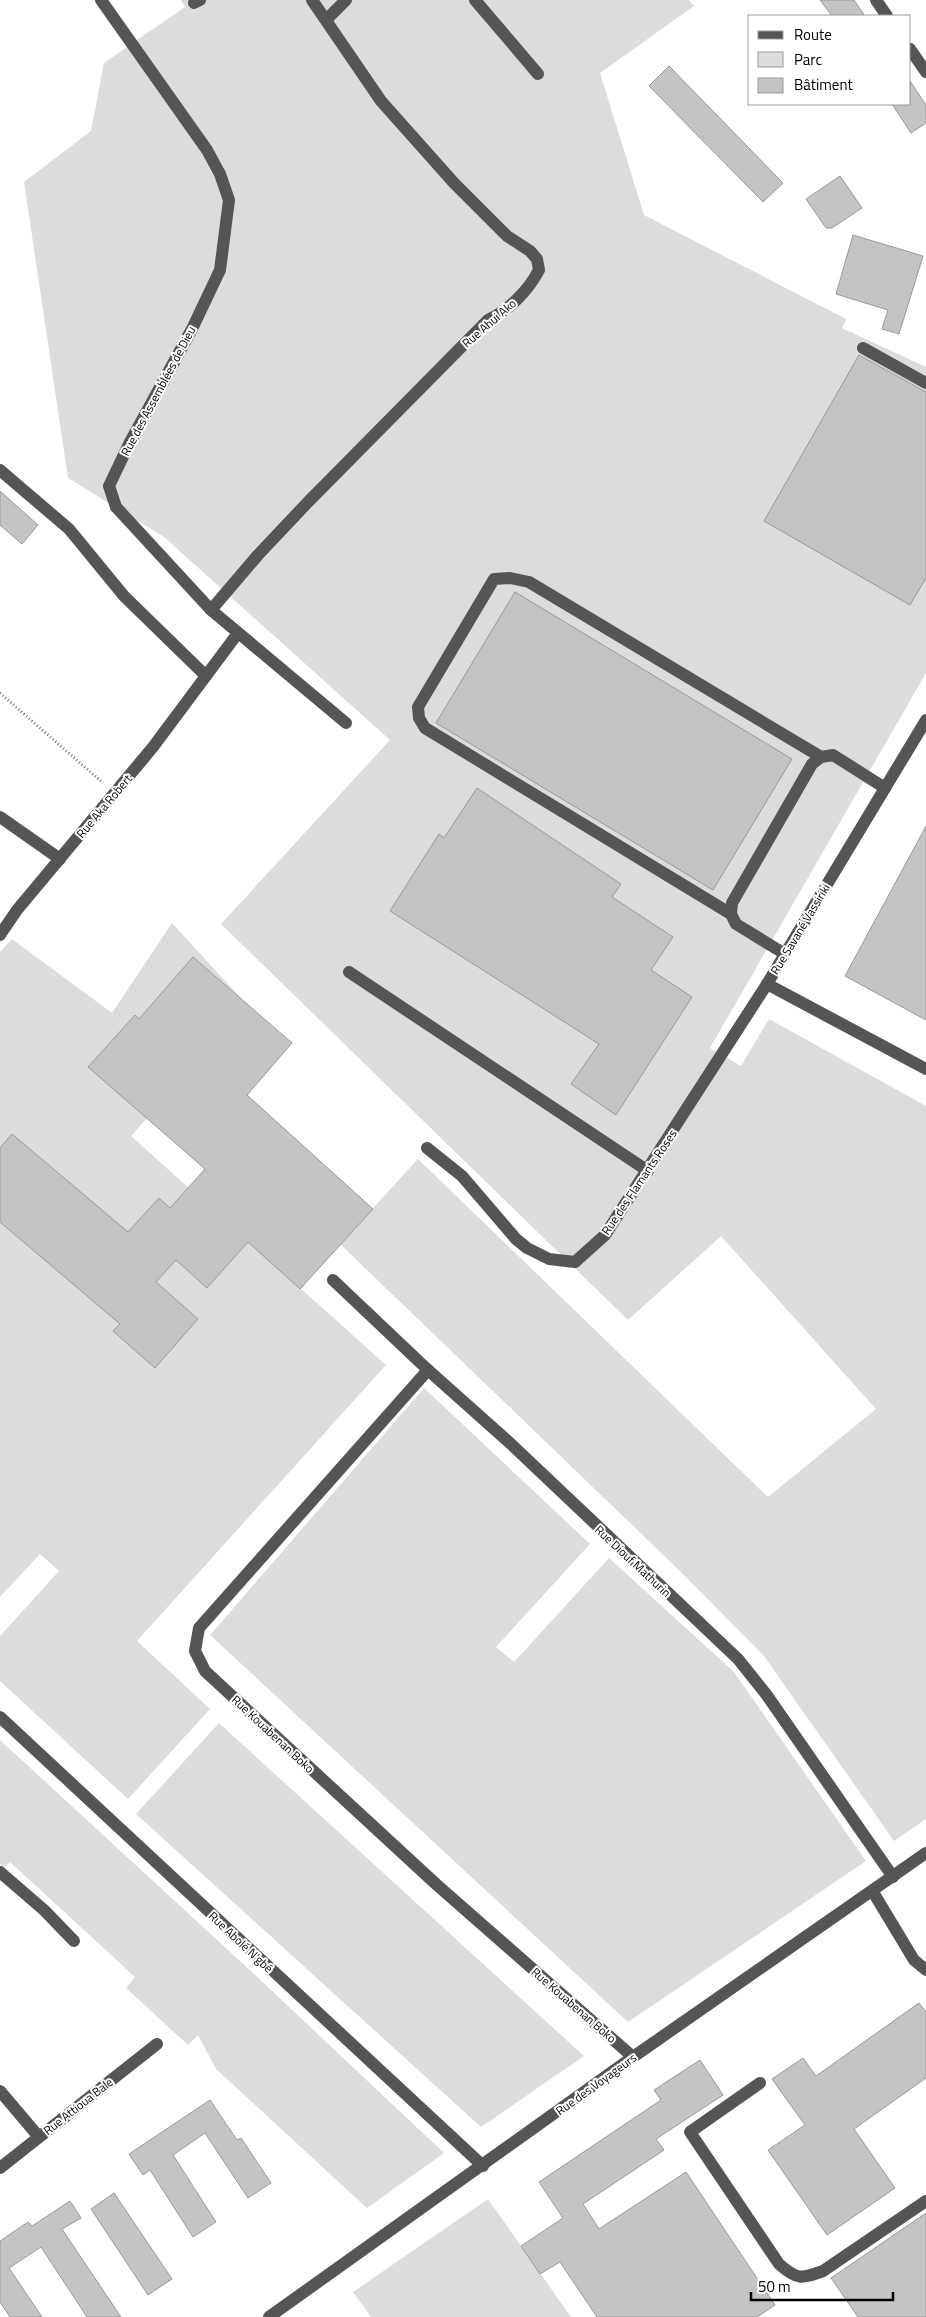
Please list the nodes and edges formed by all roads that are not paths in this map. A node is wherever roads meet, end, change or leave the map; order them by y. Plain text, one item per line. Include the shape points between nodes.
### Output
1 (101, 0) edge
2 (312, 0) edge
3 (346, 0) edge
4 (475, 0) edge
5 (876, 0) edge
6 (886, 15) edge
7 (327, 19) junction
8 (911, 50) edge
9 (926, 72) edge
10 (538, 74) dead end
11 (863, 348) dead end
12 (926, 383) edge
13 (0, 470) edge
14 (211, 610) junction
15 (238, 633) junction
16 (206, 676) junction
17 (926, 720) edge
18 (346, 723) dead end
19 (821, 757) junction
20 (885, 788) junction
21 (0, 817) edge
22 (60, 859) junction
23 (731, 914) junction
24 (0, 935) edge
25 (785, 954) junction
26 (349, 972) dead end
27 (767, 984) junction
28 (926, 1069) edge
29 (427, 1148) dead end
30 (648, 1171) junction
31 (332, 1280) dead end
32 (428, 1370) junction
33 (0, 1717) edge
34 (926, 1854) edge
35 (0, 1872) edge
36 (893, 1876) junction
37 (872, 1892) junction
38 (74, 1941) dead end
39 (926, 1970) edge
40 (157, 2044) dead end
41 (633, 2057) junction
42 (760, 2084) dead end
43 (0, 2091) edge
44 (39, 2137) junction
45 (483, 2166) junction
46 (0, 2168) edge
47 (926, 2201) edge
48 (268, 2317) edge

1 - 14 street, Rue des Assemblées de Dieu via 207,150 229,200 220,270 109,486 116,508
2 - 7 street, Rue Ahui Ako
3 - 7 street
4 - 10 street
5 - 6 street
7 - 14 street, Rue Ahui Ako via 380,101 454,183 507,236 530,251 540,270 503,313 488,320 308,502
8 - 9 street
11 - 12 street
13 - 16 street via 69,529 124,596
14 - 15 street, Rue des Assemblées de Dieu
15 - 16 street, Rue Aka Robert
15 - 18 street, Rue des Assemblées de Dieu
16 - 22 street, Rue Aka Robert via 116,793
17 - 20 street, Rue Savané Vassiriki
19 - 20 street via 832,755
19 - 23 street via 812,764 737,894
19 - 23 street via 529,582 510,578 494,579 418,707 419,718 425,728
20 - 25 street, Rue Savané Vassiriki
21 - 22 street
22 - 24 street, Rue Aka Robert
23 - 25 street via 736,924
25 - 27 street, Rue Savané Vassiriki
26 - 30 street
27 - 28 street, Rue Savané Vassiriki
27 - 30 street, Rue des Flamants Roses
29 - 30 street, Rue des Flamants Roses via 462,1176 527,1248 549,1259 575,1262 604,1235
31 - 32 street, Rue Diouf Mathurin
32 - 36 street, Rue Diouf Mathurin via 738,1659
32 - 41 street, Rue Kouabenan Boko via 199,1628 195,1651 205,1671 437,1885
33 - 45 street, Rue Abolé N'gbé
34 - 36 street, Rue des Voyageurs
35 - 38 street
36 - 37 street, Rue des Voyageurs
37 - 39 street via 914,1960
37 - 41 street, Rue des Voyageurs
40 - 44 street, Rue Attioua Bale
41 - 45 street, Rue des Voyageurs
42 - 47 street via 690,2132 779,2264 792,2275 803,2278 823,2271
43 - 44 street
44 - 46 street, Rue Attioua Bale
45 - 48 street, Rue des Voyageurs

